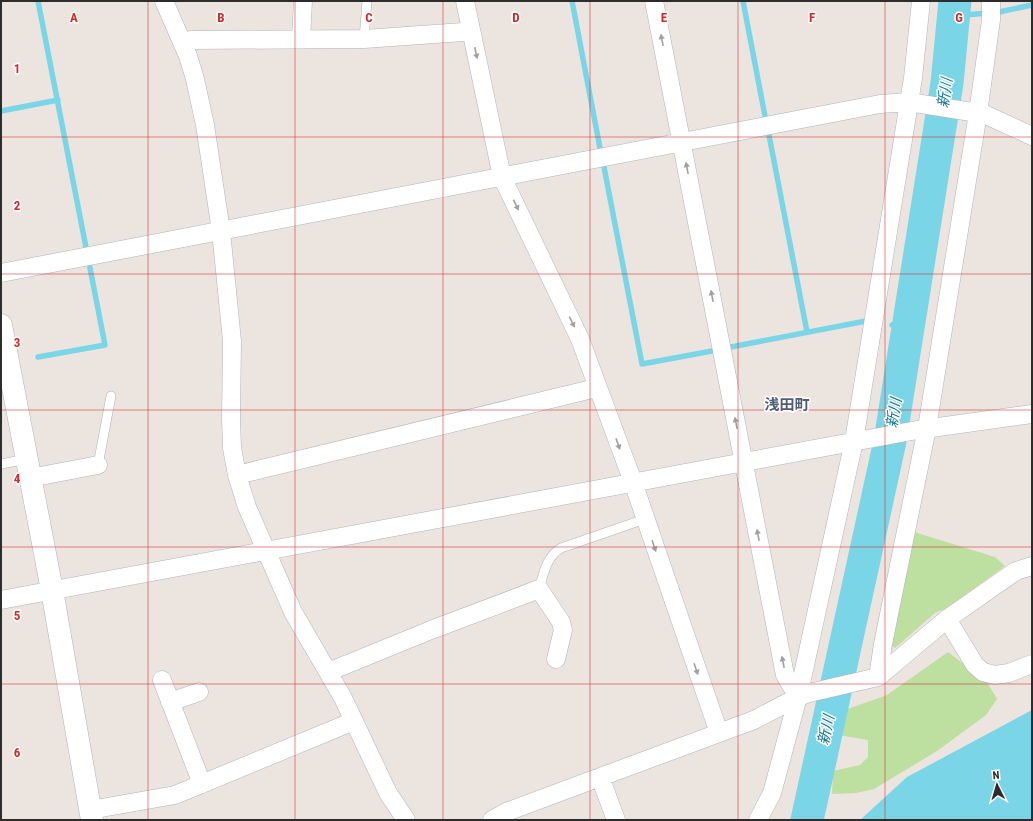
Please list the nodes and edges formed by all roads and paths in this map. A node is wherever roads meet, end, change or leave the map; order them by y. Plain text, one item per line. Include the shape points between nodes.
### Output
1 (164, 1) edge
2 (303, 1) edge
3 (367, 1) edge
4 (465, 1) edge
5 (654, 1) edge
6 (921, 1) edge
7 (991, 9) edge
8 (471, 30) junction
9 (301, 39) junction
10 (364, 39) junction
11 (183, 43) junction
12 (912, 103) junction
13 (974, 112) junction
14 (1032, 136) edge
15 (682, 142) junction
16 (502, 177) junction
17 (221, 231) junction
18 (1, 273) edge
19 (1, 325) edge
20 (598, 387) junction
21 (111, 396) dead end
22 (1032, 414) edge
23 (922, 429) junction
24 (858, 440) junction
25 (744, 462) junction
26 (1, 464) edge
27 (98, 464) joint
28 (29, 468) junction
29 (237, 476) junction
30 (633, 482) junction
31 (645, 519) junction
32 (266, 550) junction
33 (1032, 566) edge
34 (539, 589) junction
35 (52, 590) junction
36 (1, 600) edge
37 (947, 619) junction
38 (556, 659) dead end
39 (1032, 664) edge
40 (328, 672) junction
41 (871, 679) junction
42 (162, 680) dead end
43 (199, 692) dead end
44 (804, 695) junction
45 (170, 702) junction
46 (354, 721) junction
47 (719, 733) junction
48 (600, 777) junction
49 (202, 784) junction
50 (91, 815) edge
51 (406, 820) edge
52 (492, 820) edge
53 (616, 820) edge
54 (758, 820) edge

1 - 11 street
2 - 9 street
3 - 10 lane
4 - 8 street
15 -> 5 street
6 - 12 street
7 - 13 street
8 - 10 street
8 -> 16 street
9 - 10 street
9 - 11 street via 191,40
11 - 17 street via 201,102
12 - 13 street
12 - 15 street via 880,104
12 - 24 street
13 - 14 street
13 - 23 street
15 - 16 street
25 -> 15 street
16 - 17 street
16 -> 20 street via 580,339
17 - 18 street
17 - 29 street via 232,341 232,448
19 - 28 street
20 - 29 street
20 -> 30 street
21 - 27 lane
22 - 23 street
23 - 24 street
23 - 41 street via 883,644
24 - 25 street
24 - 44 street
25 - 30 street
44 -> 25 street via 785,675
26 - 28 lane
27 - 28 street
28 - 35 street
29 - 32 street via 247,507
30 - 31 street
30 - 32 street
31 - 34 lane via 556,551 548,561
31 -> 47 street
32 - 35 street
32 - 40 street via 293,612
33 - 37 street via 1016,571
34 - 38 street via 562,622 563,630
34 - 40 street via 416,635
35 - 36 street
35 - 50 street
37 - 39 street via 974,665 983,672 995,675
37 - 41 street
40 - 46 street
41 - 44 street
42 - 45 street
43 - 45 street
44 - 47 street via 754,720
44 - 54 street via 772,793
45 - 49 street
46 - 49 street
46 - 51 street via 388,793
47 - 48 street
48 - 52 street via 506,812
48 - 53 street
49 - 50 street via 175,795

